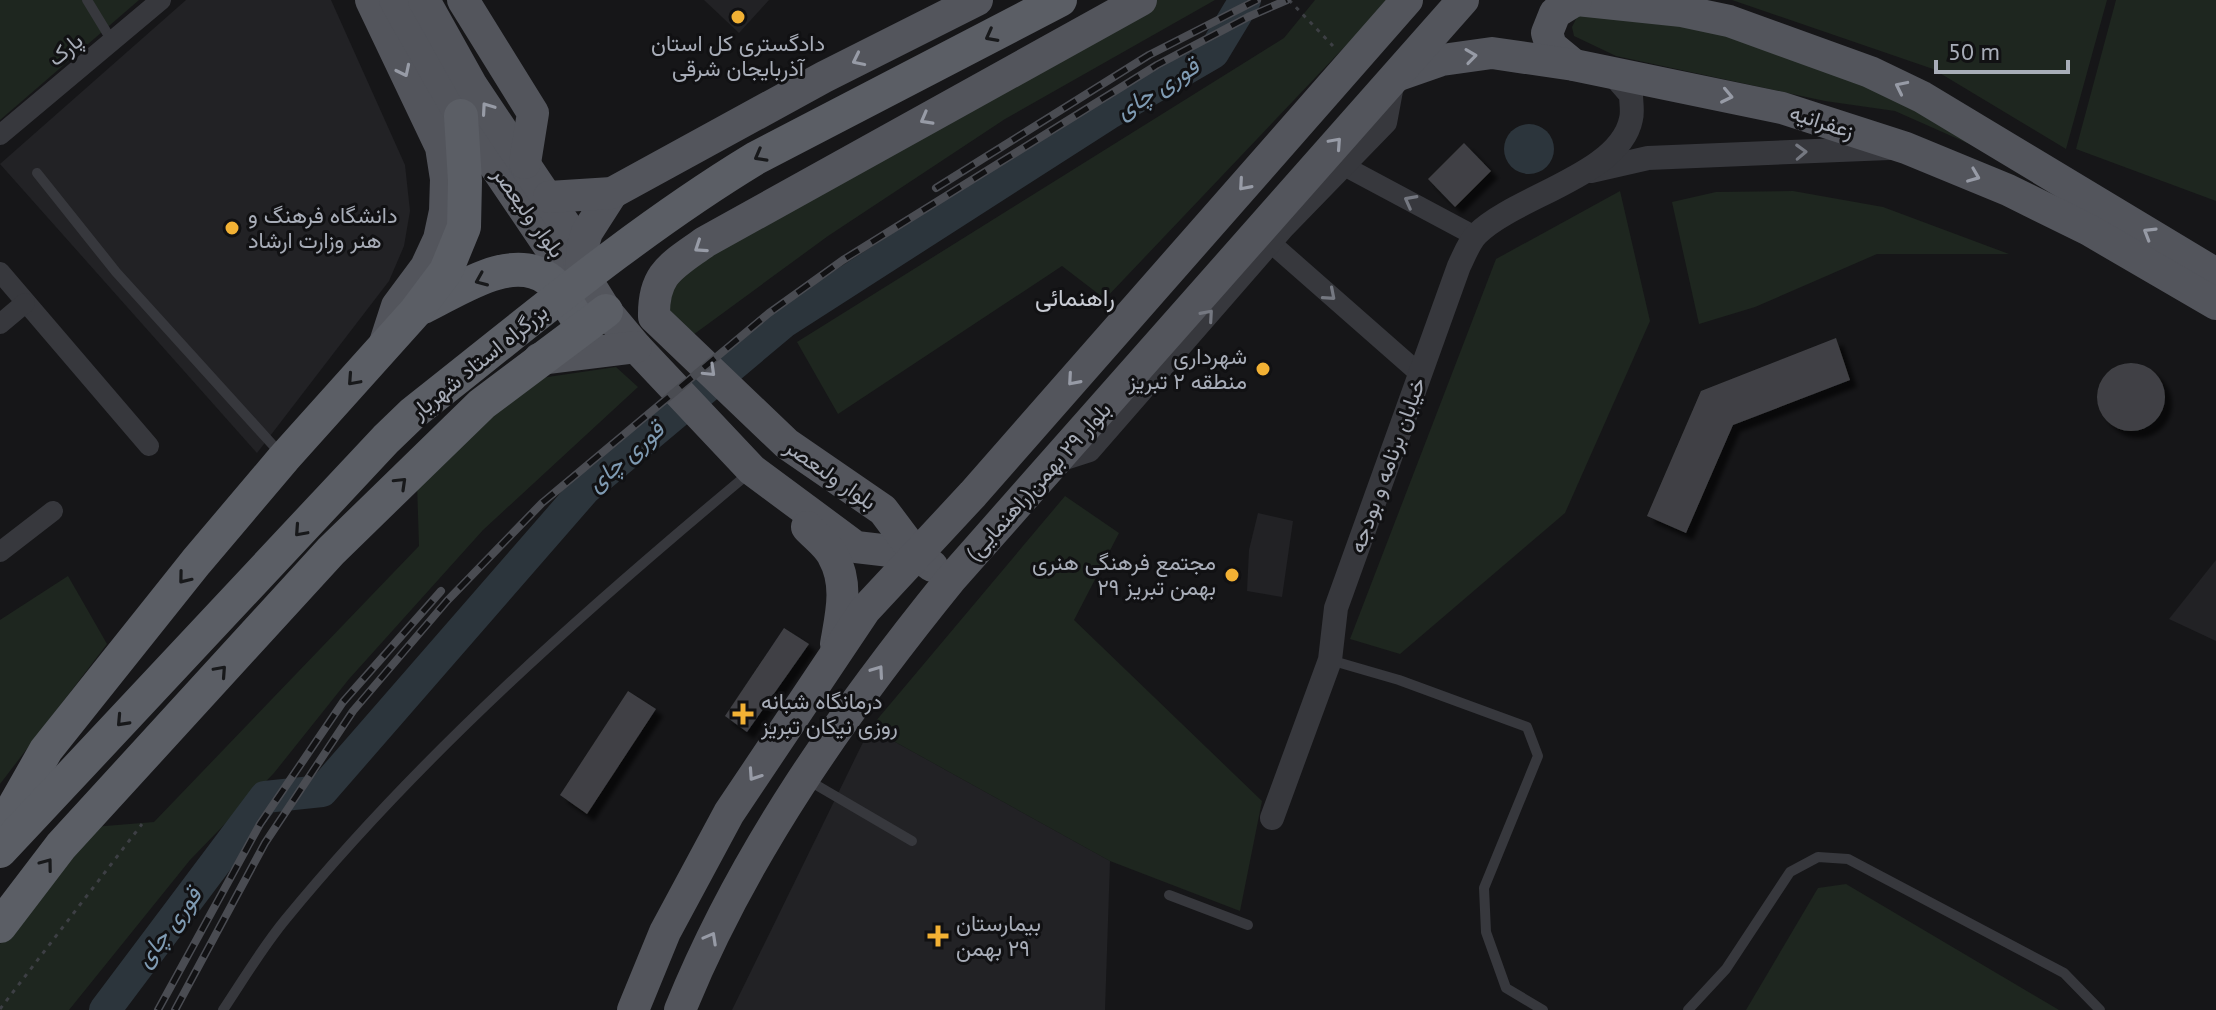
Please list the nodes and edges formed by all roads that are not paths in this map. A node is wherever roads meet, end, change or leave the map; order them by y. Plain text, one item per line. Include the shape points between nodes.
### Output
1 (87, 0) edge
2 (161, 0) edge
3 (371, 0) edge
4 (395, 0) edge
5 (424, 0) edge
6 (463, 0) edge
7 (977, 0) edge
8 (1060, 0) edge
9 (1141, 0) edge
10 (1407, 0) edge
11 (1463, 0) edge
12 (1576, 0) edge
13 (112, 41) junction
14 (1574, 65) junction
15 (1611, 72) junction
16 (1396, 76) junction
17 (461, 116) junction
18 (0, 135) edge
19 (1906, 148) junction
20 (525, 163) junction
21 (1344, 166) junction
22 (1585, 172) junction
23 (37, 173) dead end
24 (612, 193) junction
25 (549, 197) junction
26 (1475, 236) junction
27 (1271, 243) junction
28 (2210, 267) edge
29 (0, 272) edge
30 (565, 275) junction
31 (25, 303) junction
32 (2216, 304) edge
33 (416, 311) junction
34 (595, 319) junction
35 (0, 324) edge
36 (384, 346) junction
37 (636, 347) junction
38 (539, 359) junction
39 (1420, 374) junction
40 (149, 446) dead end
41 (284, 458) junction
42 (743, 461) junction
43 (1055, 463) junction
44 (53, 511) dead end
45 (0, 552) edge
46 (916, 554) junction
47 (951, 579) junction
48 (834, 654) junction
49 (1330, 660) junction
50 (804, 779) junction
51 (1272, 818) dead end
52 (0, 831) edge
53 (912, 841) dead end
54 (0, 851) edge
55 (1169, 895) dead end
56 (1248, 925) dead end
57 (0, 926) edge
58 (223, 1010) edge
59 (633, 1010) edge
60 (680, 1010) edge
61 (1543, 1010) edge
62 (1688, 1010) edge
63 (2100, 1010) edge

1 - 13 lane
2 - 13 street, پارک
3 -> 36 main road via 441,147 446,179 439,239 397,306
4 - 17 main road, بلوار ولیعصر
20 -> 5 main road, بلوار ولیعصر via 472,86
6 - 20 main road via 533,113
7 -> 24 main road
8 -> 54 highway, بزرگراه استاد شهریار via 708,187 413,413
9 -> 46 main road, بلوار ولىعصر via 705,242 667,271 654,294 654,317 787,444 883,510
10 -> 46 main road, بلوار ٢٩ بهمن(راهنمایی)
11 - 16 main road, بلوار ٢٩ بهمن(راهنمایی)
12 - 14 main road via 1555,13 1547,33 1551,46
28 -> 12 main road via 1922,97 1870,72 1729,21
13 - 18 street, پارک
14 - 15 main road, زعفرانیه
16 -> 14 main road, زعفرانیه via 1442,60 1492,53
15 -> 19 main road, زعفرانیه via 1782,108
15 - 22 street, خیابان برنامه و بودجه via 1631,95 1631,120 1621,143
16 - 21 street via 1387,123
43 -> 16 main road, بلوار ٢٩ بهمن(راهنمایی)
17 - 30 main road, بلوار ولیعصر
17 - 33 highway via 464,227 446,271
22 -> 19 street, خیابان برنامه و بودجه via 1648,158
19 -> 32 main road, زعفرانیه via 2089,230
20 - 25 main road, بلوار ولیعصر
26 -> 21 street
21 - 27 street
22 - 26 street, خیابان برنامه و بودجه via 1498,217
23 - 41 lane via 116,272
24 - 25 main road
24 - 30 main road
25 - 30 main road, بلوار ولیعصر via 576,241
26 - 39 street, خیابان برنامه و بودجه
27 -> 39 street
43 -> 27 street via 1090,452
29 - 31 street
30 -> 33 highway via 504,272
30 - 34 highway
31 - 35 street
31 - 40 street
33 - 36 highway
34 - 37 main road, بلوار ولىعصر
34 - 38 highway, بزرگراه استاد شهریار
36 -> 41 highway
37 - 38 main road
37 - 42 main road, بلوار ولىعصر
57 -> 38 highway, بزرگراه استاد شهریار via 61,846 331,551 482,404
39 - 49 street, خیابان برنامه و بودجه via 1336,608
41 -> 52 highway via 46,750
42 - 46 main road, بلوار ولىعصر via 856,547
42 - 48 main road via 833,555 843,594
42 - 58 lane via 382,807 282,923
43 - 47 main road, بلوار ٢٩ بهمن(راهنمایی)
44 - 45 street
46 - 47 main road
46 - 48 main road, بلوار ٢٩ بهمن(راهنمایی)
50 -> 47 main road, بلوار ٢٩ بهمن(راهنمایی) via 892,651
48 -> 59 main road, بلوار ٢٩ بهمن(راهنمایی) via 729,813 665,932
49 - 51 street, خیابان برنامه و بودجه
49 - 61 lane via 1527,727 1538,756 1484,888 1486,932 1506,988
50 - 53 lane
60 -> 50 main road, بلوار ٢٩ بهمن(راهنمایی) via 704,950
55 - 56 lane
62 - 63 lane via 1726,969 1790,872 1818,857 1848,859 2064,973

